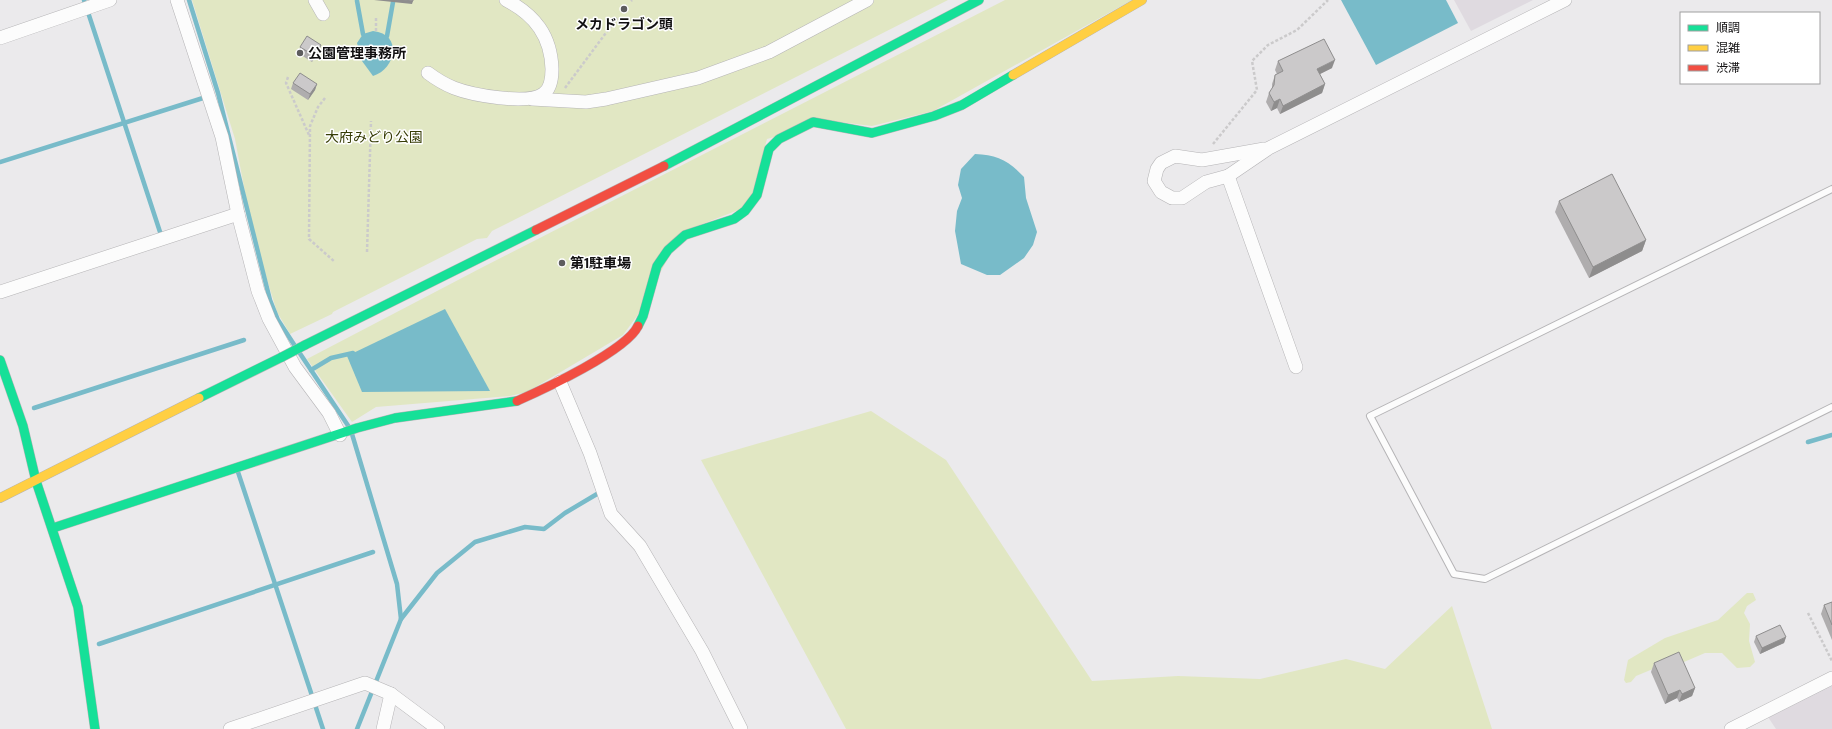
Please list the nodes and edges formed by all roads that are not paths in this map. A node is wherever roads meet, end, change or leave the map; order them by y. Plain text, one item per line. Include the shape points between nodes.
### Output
1 (110, 0) edge
2 (178, 0) edge
3 (315, 0) edge
4 (506, 0) edge
5 (867, 0) edge
6 (979, 0) edge
7 (1142, 0) edge
8 (1565, 0) edge
9 (323, 14) dead end
10 (0, 38) edge
11 (428, 73) dead end
12 (532, 99) junction
13 (1269, 148) junction
14 (1228, 176) junction
15 (1832, 189) edge
16 (238, 214) junction
17 (0, 292) edge
18 (0, 360) edge
19 (1296, 367) dead end
20 (560, 382) junction
21 (1832, 407) edge
22 (342, 434) junction
23 (36, 481) junction
24 (0, 498) edge
25 (53, 528) junction
26 (1832, 678) edge
27 (386, 692) junction
28 (95, 729) edge
29 (230, 729) edge
30 (383, 729) edge
31 (438, 729) edge
32 (741, 729) edge
33 (1731, 729) edge

1 - 10 street
2 - 16 street via 222,137
3 - 9 street
4 - 12 street via 517,6 539,26 550,51 552,75 549,88
5 - 12 street via 769,52 698,78 586,102
6 - 23 street, bridge via 714,141
7 - 20 street via 962,105 934,116 872,133 813,122 779,139 769,149 757,196 745,211 734,219 685,235 668,250 657,266 643,316 636,330 624,342
8 - 13 street
11 - 12 street via 456,89 489,96
13 - 14 street
13 - 14 street via 1202,160 1175,156 1161,162 1156,169 1154,181 1161,192 1172,198 1182,198 1206,182
14 - 19 street
15 - 21 lane via 1370,416 1454,574 1485,580
16 - 17 street
16 - 22 street via 258,291 269,319 295,367
18 - 23 street via 22,426
20 - 22 street via 516,402 395,418
20 - 32 street via 590,453 611,514 640,546 702,651
22 - 25 street
23 - 24 street
23 - 25 street
25 - 28 street via 78,607
26 - 33 street
27 - 29 street via 365,683
27 - 30 street
27 - 31 street

